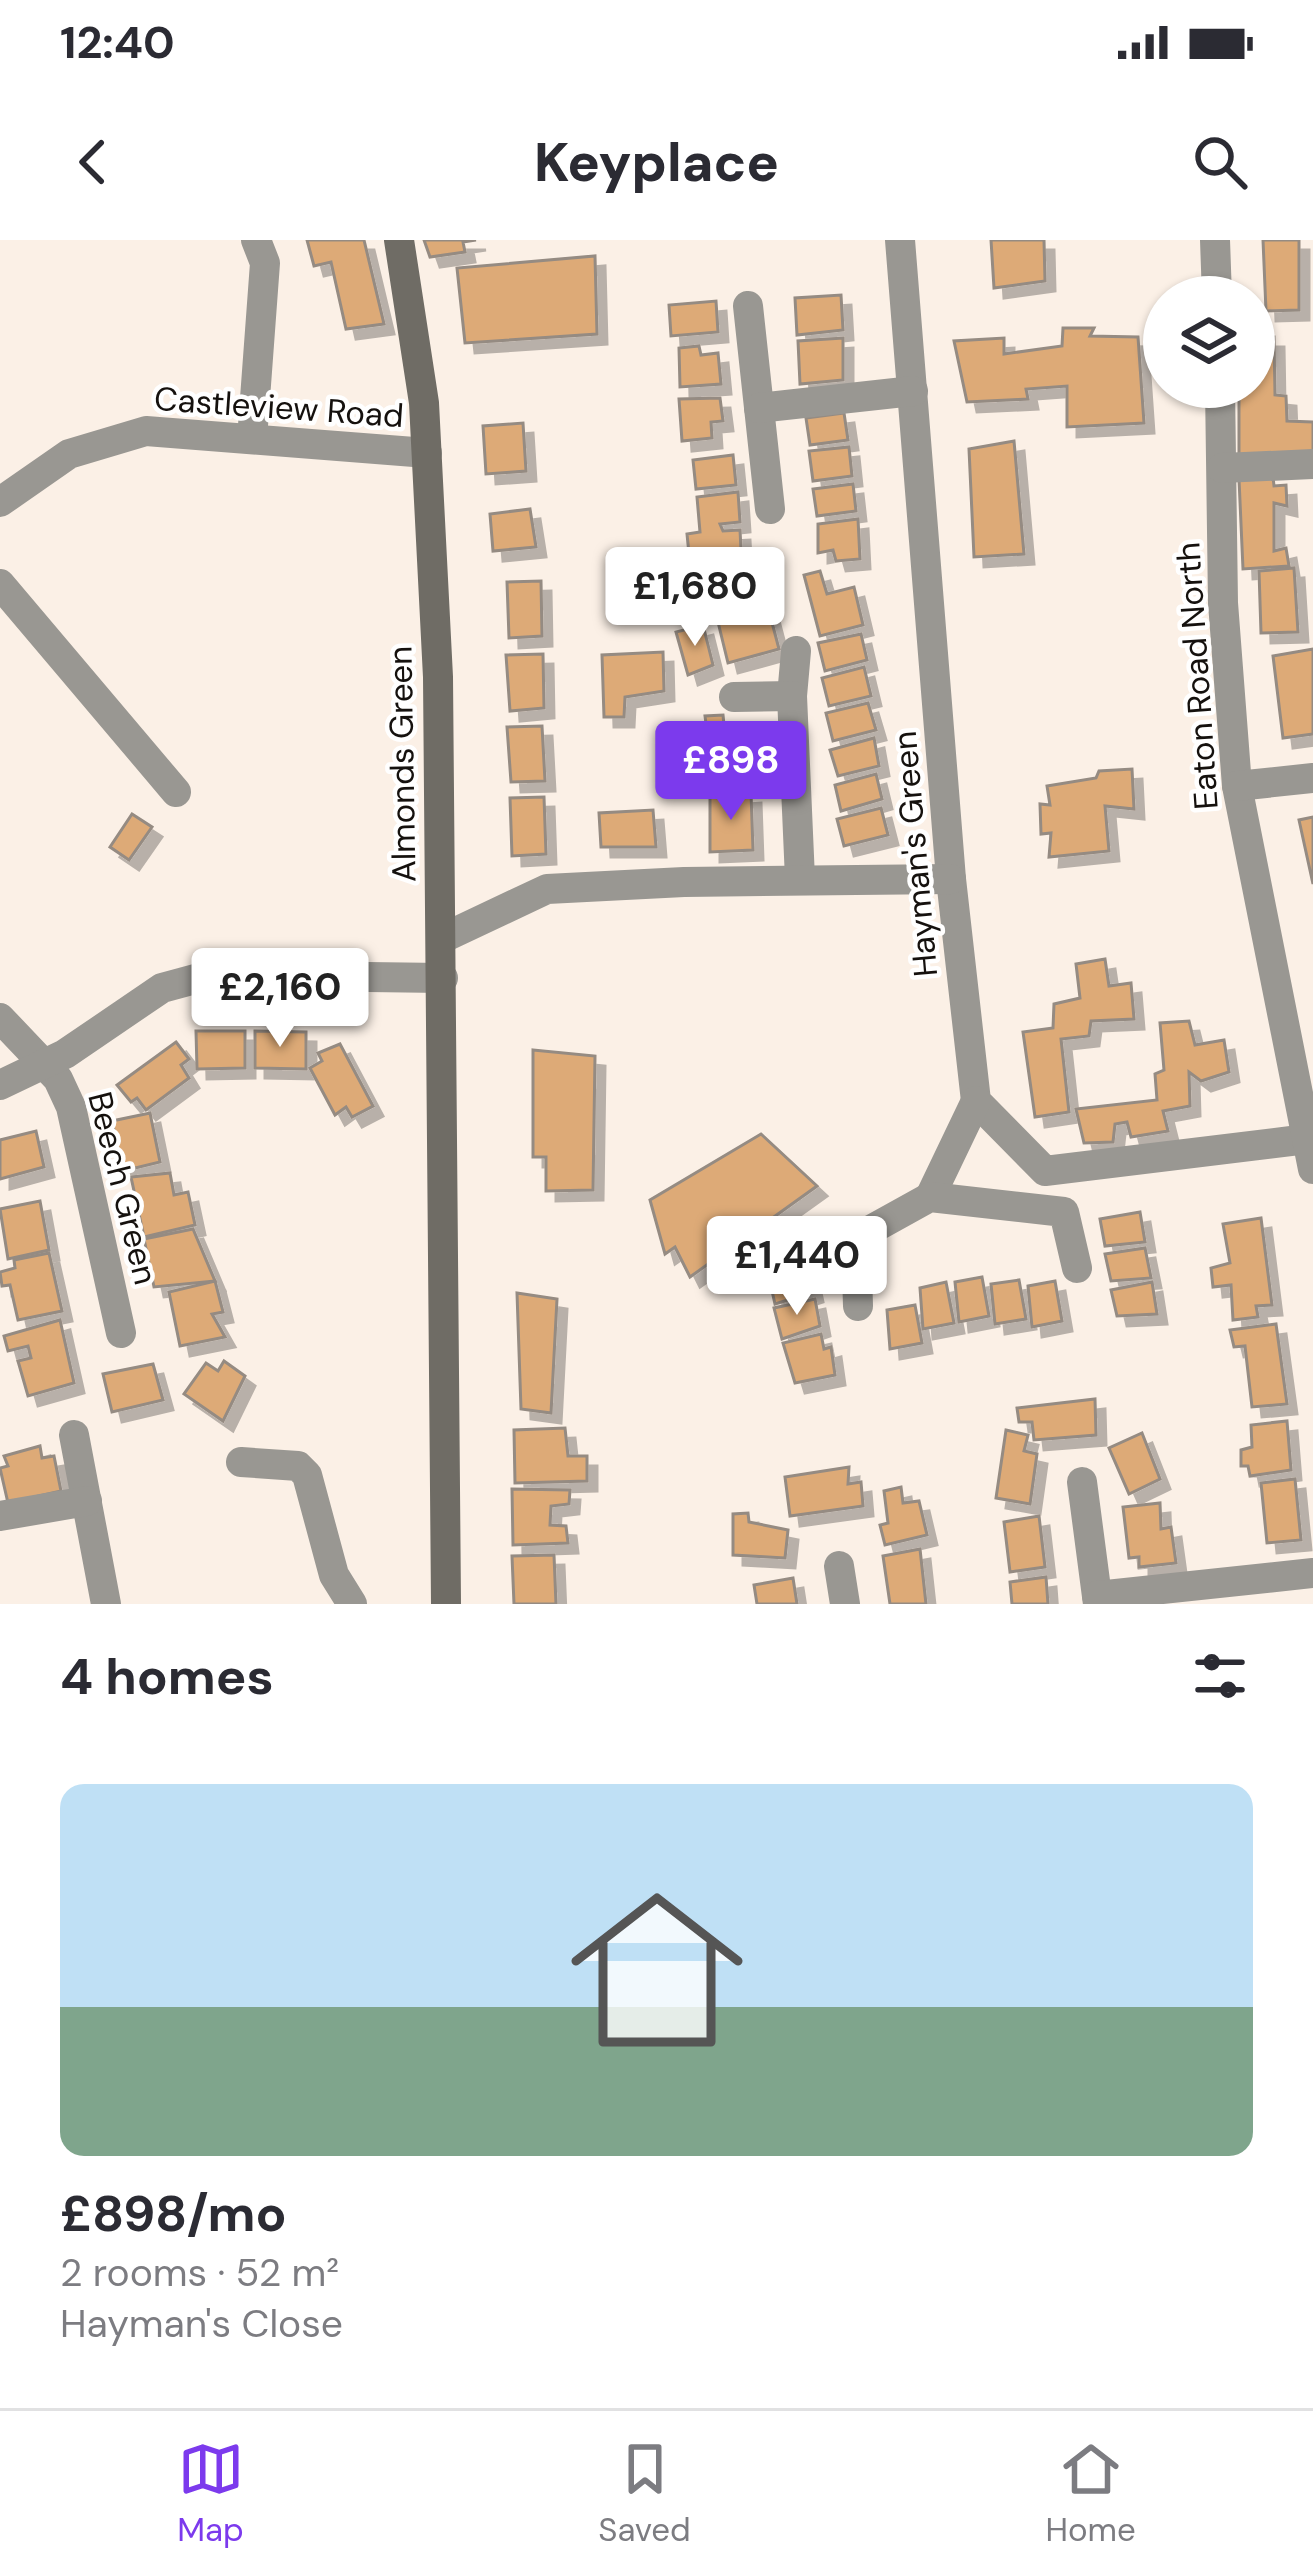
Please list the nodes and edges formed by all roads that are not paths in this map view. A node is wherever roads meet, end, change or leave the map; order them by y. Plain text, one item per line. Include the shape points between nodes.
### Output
1 (256, 240) edge
2 (400, 240) edge
3 (900, 240) edge
4 (1216, 240) edge
5 (1217, 276) edge
6 (748, 306) dead end
7 (913, 391) junction
8 (759, 408) junction
9 (1221, 408) edge
10 (252, 439) junction
11 (427, 453) junction
12 (1313, 464) edge
13 (1222, 467) junction
14 (0, 502) edge
15 (770, 509) dead end
16 (0, 584) edge
17 (796, 651) dead end
18 (792, 696) junction
19 (734, 697) dead end
20 (1313, 778) edge
21 (1237, 786) junction
22 (176, 792) dead end
23 (800, 879) junction
24 (951, 879) junction
25 (441, 939) junction
26 (443, 979) junction
27 (0, 1018) edge
28 (45, 1065) junction
29 (0, 1085) edge
30 (976, 1102) junction
31 (1310, 1154) edge
32 (930, 1197) junction
33 (1077, 1268) dead end
34 (858, 1306) dead end
35 (121, 1333) dead end
36 (74, 1435) dead end
37 (241, 1462) dead end
38 (1082, 1482) dead end
39 (87, 1501) junction
40 (0, 1516) edge
41 (838, 1566) dead end
42 (1313, 1573) edge
43 (1098, 1600) edge
44 (106, 1604) edge
45 (352, 1604) edge
46 (446, 1604) edge
47 (845, 1604) edge

1 - 10 street via 266,263
2 - 11 street, Almonds Green
3 - 7 street, Hayman's Green
4 - 5 street
6 - 8 street
7 - 8 street
7 - 24 street, Hayman's Green
8 - 15 street
9 - 13 street, Eaton Road North
10 - 11 street, Castleview Road
10 - 14 street, Castleview Road via 124,434 46,466
11 - 25 street, Almonds Green
12 - 13 street
13 - 21 street, Eaton Road North
16 - 22 street
17 - 18 street
18 - 19 street
18 - 23 street
20 - 21 street
21 - 31 street, Eaton Road North
23 - 24 street
23 - 25 street via 547,890
24 - 30 street, Hayman's Green
25 - 26 street, Almonds Green
26 - 28 street via 210,975 162,988
26 - 46 street, Almonds Green
27 - 28 street, Beech Green
28 - 29 street
28 - 35 street, Beech Green via 71,1107
30 - 31 street via 1045,1171
30 - 32 street
32 - 33 street via 1064,1212
32 - 34 street via 856,1238
36 - 39 street
37 - 45 street via 298,1466 307,1475 334,1575
38 - 43 street
39 - 40 street
39 - 44 street
41 - 47 street
42 - 43 street

